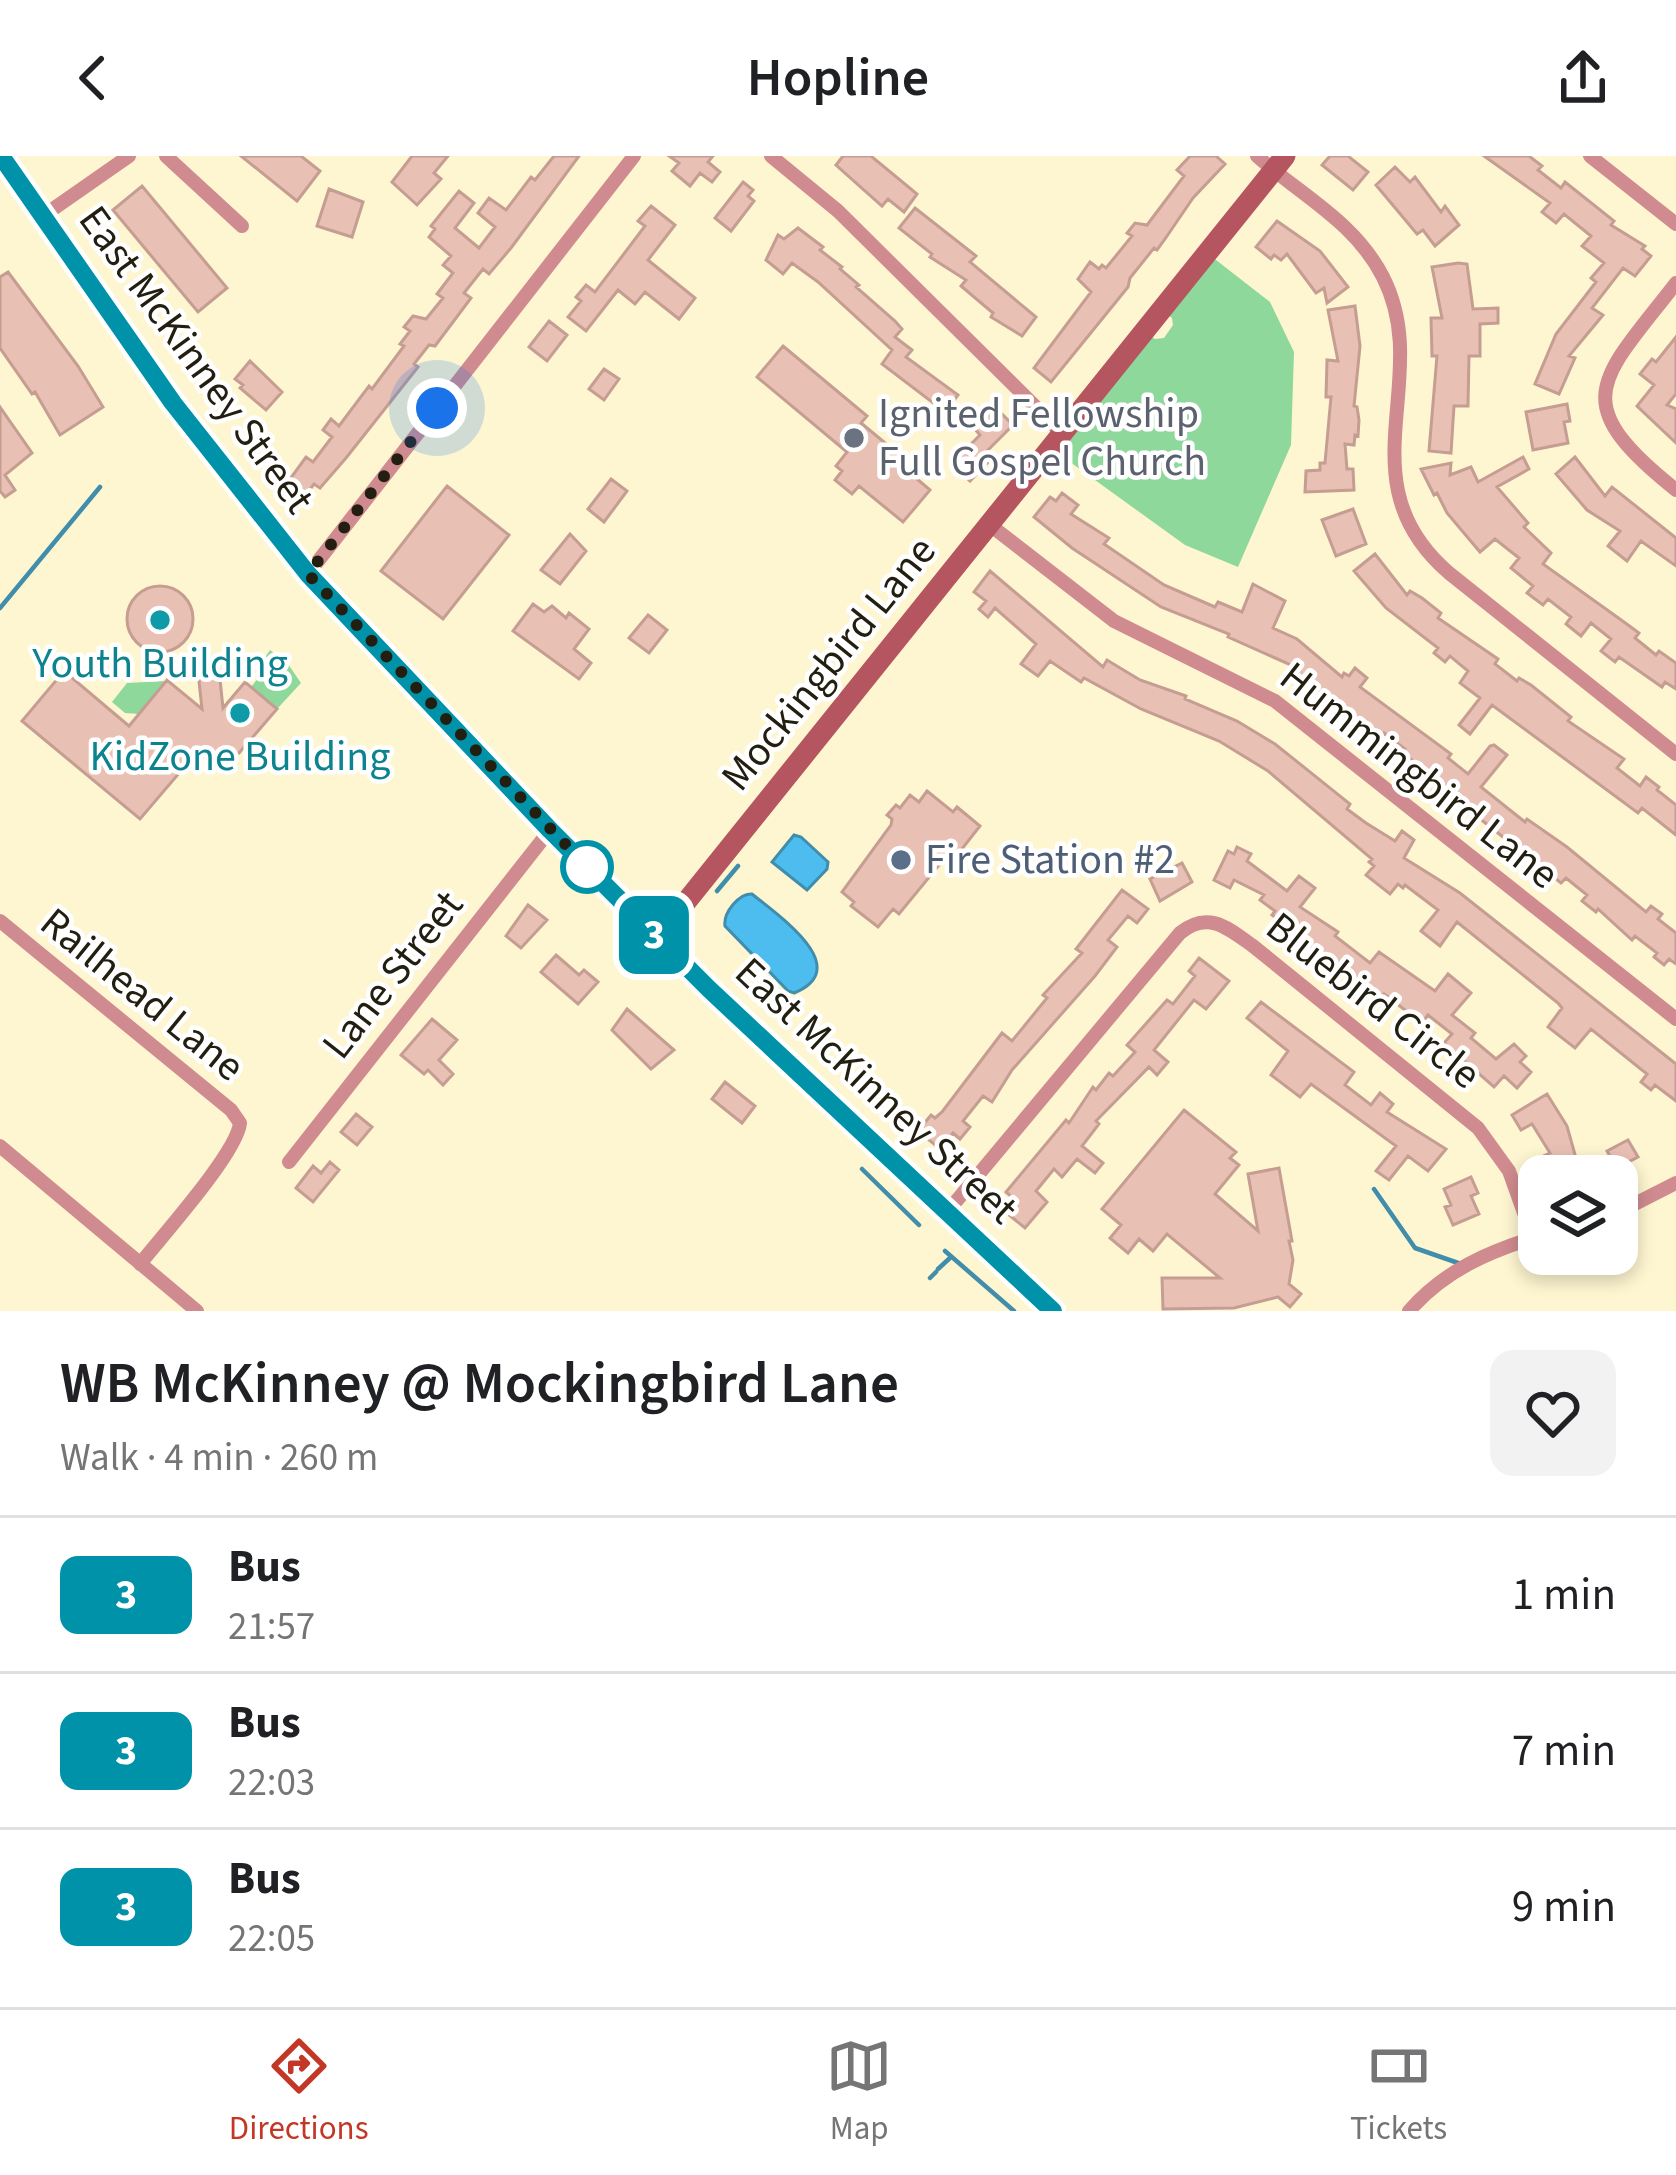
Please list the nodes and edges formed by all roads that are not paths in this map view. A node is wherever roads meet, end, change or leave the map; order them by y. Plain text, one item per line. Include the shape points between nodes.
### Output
1 (1, 156) edge
2 (129, 156) edge
3 (166, 156) edge
4 (634, 156) edge
5 (770, 156) edge
6 (1595, 157) edge
7 (1272, 161) edge
8 (43, 216) junction
9 (1676, 224) edge
10 (242, 226) dead end
11 (1676, 283) edge
12 (1064, 435) junction
13 (1676, 490) edge
14 (990, 525) junction
15 (308, 574) junction
16 (1676, 754) edge
17 (550, 830) junction
18 (0, 921) edge
19 (657, 938) junction
20 (1676, 1019) edge
21 (0, 1147) edge
22 (289, 1162) dead end
23 (1676, 1183) edge
24 (1518, 1193) edge
25 (1638, 1202) edge
26 (948, 1211) junction
27 (1518, 1243) edge
28 (140, 1264) junction
29 (196, 1311) edge
30 (1053, 1311) edge
31 (1409, 1311) edge

1 - 8 main road, East McKinney Street
2 - 8 street
3 - 10 street
4 - 15 street
5 - 12 street via 838,211
6 - 9 street
7 - 12 main road, Mockingbird Lane
7 - 16 street via 1350,228 1390,294 1400,341 1395,483 1420,543
8 - 15 main road, East McKinney Street via 186,421
11 - 13 street via 1619,356 1605,393 1616,435
12 - 14 main road, Mockingbird Lane
14 - 19 main road, Mockingbird Lane
14 - 20 street, Hummingbird Lane via 1114,621 1275,701
15 - 17 main road, East McKinney Street
17 - 19 main road, East McKinney Street
17 - 22 street, Lane Street
18 - 28 street, Railhead Lane via 240,1123
19 - 26 main road, East McKinney Street
21 - 28 street
23 - 25 street
24 - 26 street, Bluebird Circle via 1468,1118 1253,946 1209,921 1180,933
26 - 30 main road, East McKinney Street
27 - 31 street via 1455,1270
28 - 29 street

